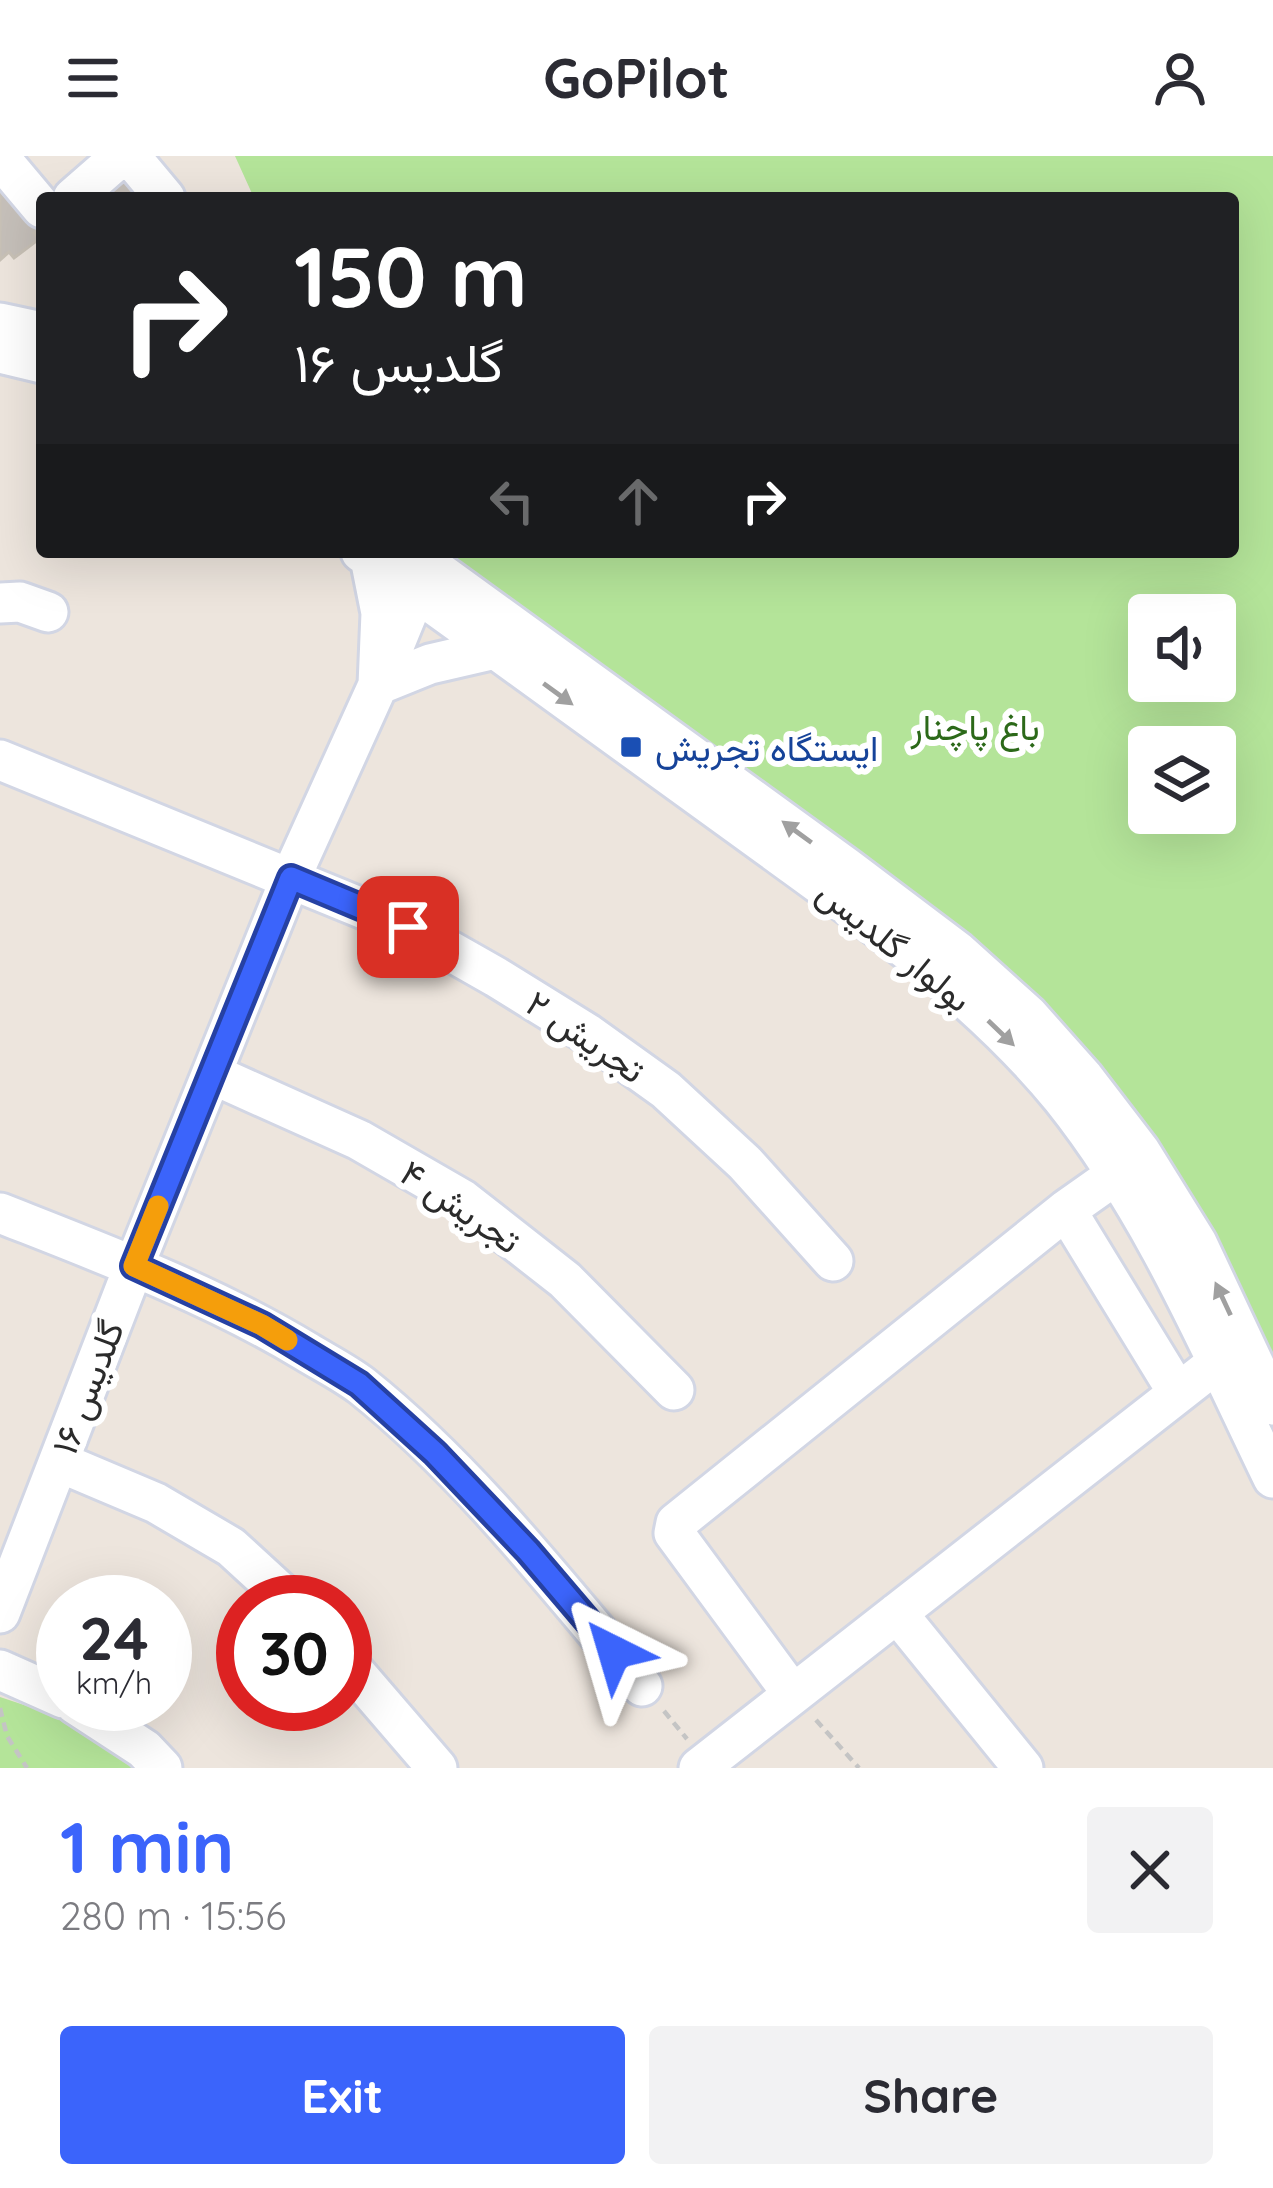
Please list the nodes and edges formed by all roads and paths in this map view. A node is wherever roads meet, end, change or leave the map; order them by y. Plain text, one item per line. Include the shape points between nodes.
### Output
1 (125, 156) edge
2 (15, 163) edge
3 (80, 192) edge
4 (159, 192) edge
5 (36, 198) edge
6 (0, 323) edge
7 (36, 331) edge
8 (0, 353) edge
9 (36, 362) edge
10 (366, 558) edge
11 (375, 558) edge
12 (420, 571) edge
13 (0, 603) edge
14 (48, 612) dead end
15 (495, 649) junction
16 (378, 685) junction
17 (0, 760) edge
18 (291, 878) junction
19 (212, 1074) junction
20 (1117, 1174) junction
21 (1066, 1210) junction
22 (0, 1213) edge
23 (833, 1261) dead end
24 (134, 1266) junction
25 (1217, 1362) junction
26 (674, 1390) dead end
27 (1178, 1394) junction
28 (1273, 1405) edge
29 (59, 1462) junction
30 (1273, 1478) edge
31 (262, 1575) edge
32 (897, 1612) junction
33 (0, 1613) edge
34 (0, 1670) edge
35 (36, 1686) edge
36 (642, 1686) joint
37 (372, 1692) edge
38 (792, 1693) junction
39 (0, 1708) edge
40 (116, 1731) edge
41 (703, 1765) edge
42 (27, 1768) edge
43 (162, 1768) edge
44 (437, 1768) edge
45 (859, 1768) edge
46 (1023, 1768) edge

1 - 3 street
1 - 4 street
2 - 5 street
6 - 7 street
8 - 9 street
10 - 16 street via 381,613
11 - 12 street, بولوار گلدیس
12 - 15 street, بولوار گلدیس
12 - 16 street, گلدیس ۱۶
28 -> 12 street, بولوار گلدیس via 1197,1243 1140,1151 1028,1015 847,868
13 - 14 street
15 - 16 street
15 -> 20 street, بولوار گلدیس via 938,974 1060,1097
16 - 18 street, گلدیس ۱۶
17 - 18 street, تجریش ۲
18 - 19 street, گلدیس ۱۶
18 - 23 street, تجریش ۲ via 408,927 620,1057 745,1163
19 - 24 street, گلدیس ۱۶
19 - 26 street, تجریش ۴ via 359,1141 463,1200 565,1280
20 - 21 street
20 - 25 street, بولوار گلدیس
21 - 27 street
21 - 38 street via 676,1523 674,1533
22 - 24 street
24 - 29 street, گلدیس ۱۶
24 - 36 street via 262,1325 359,1384 497,1518
25 - 27 street
25 - 30 street, بولوار گلدیس
27 - 32 street
29 - 31 street via 156,1503
29 - 33 street, گلدیس ۱۶
32 - 38 street
32 - 46 street
34 - 35 street
36 - 41 path
37 - 44 street
38 - 41 street
38 - 45 path
39 - 42 path
40 - 43 street

